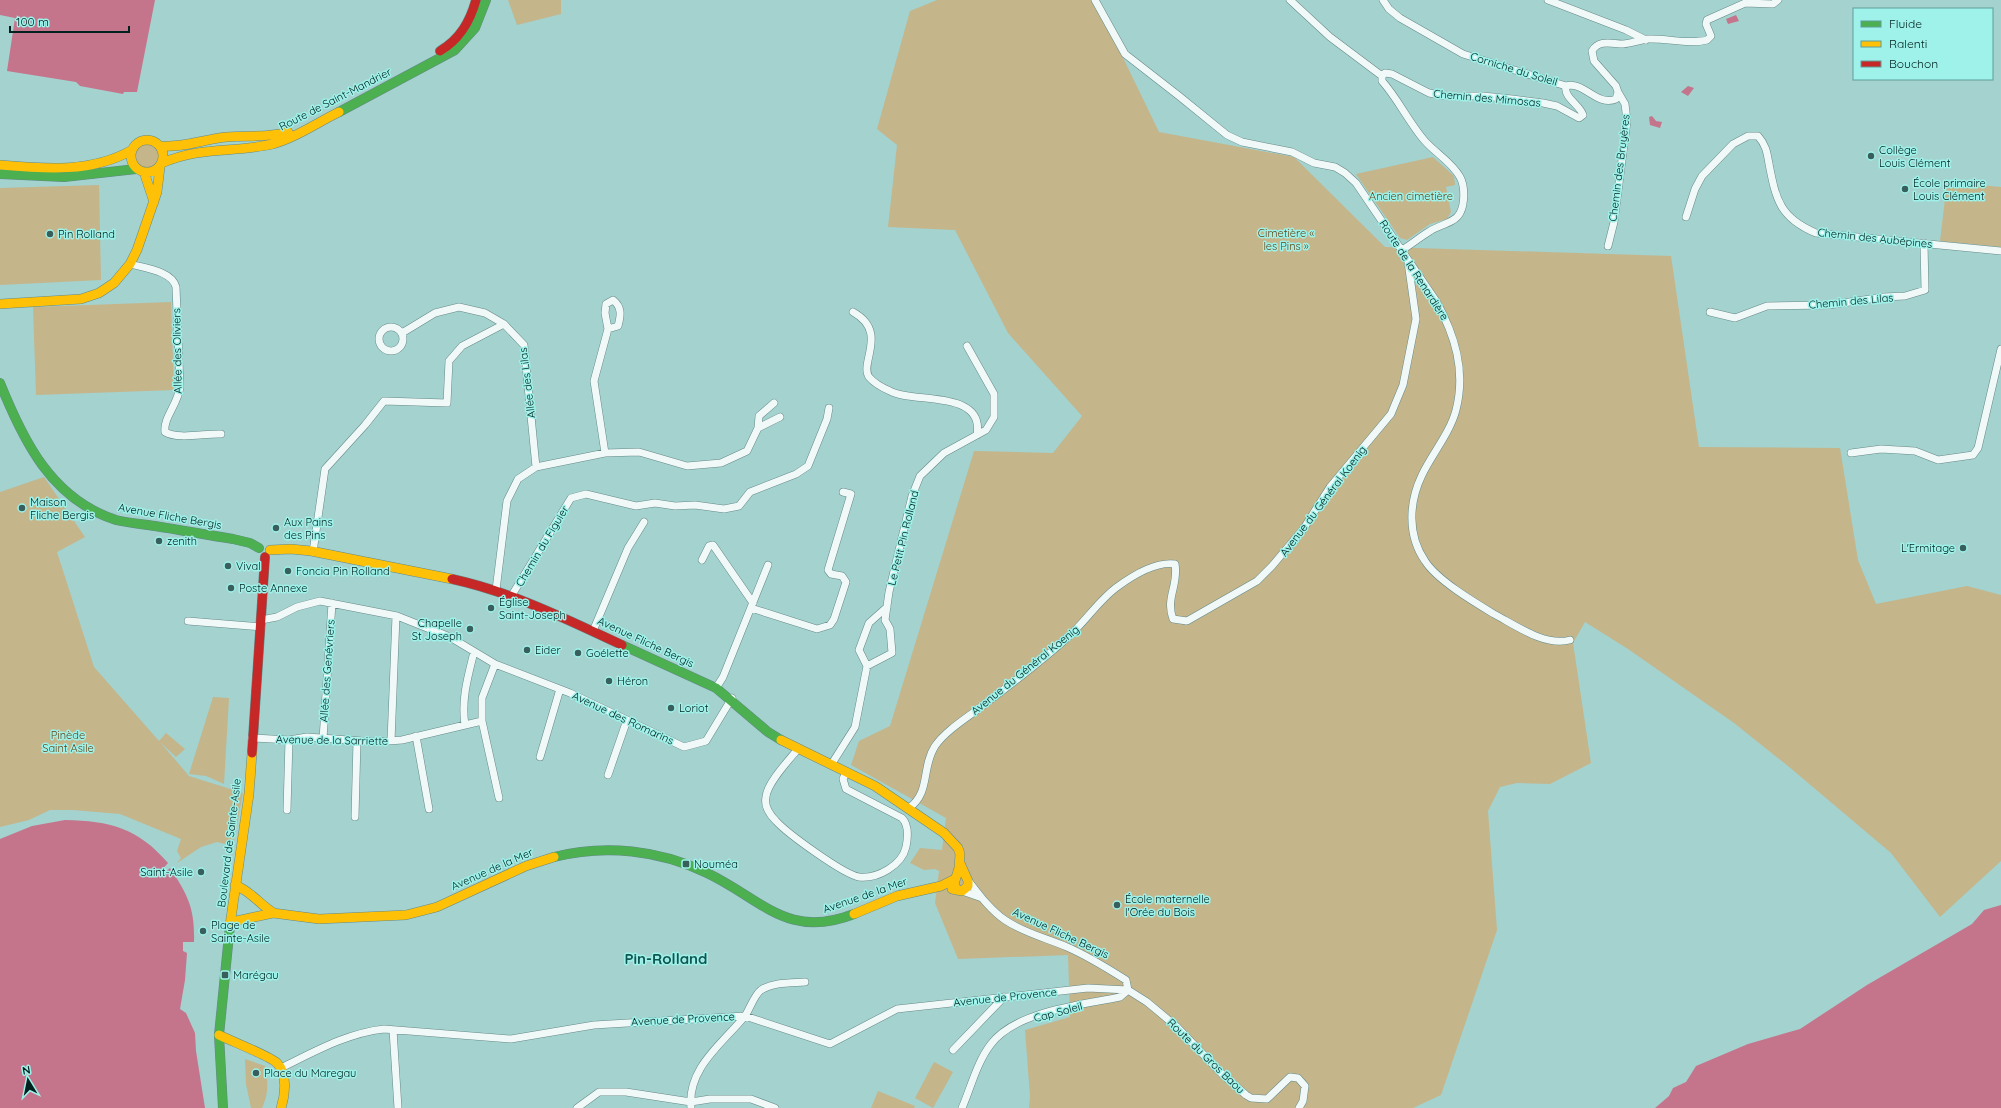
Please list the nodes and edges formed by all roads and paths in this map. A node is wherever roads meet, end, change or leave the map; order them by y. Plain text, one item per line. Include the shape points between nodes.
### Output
1 (476, 0) edge
2 (486, 0) edge
3 (1095, 0) edge
4 (1290, 0) edge
5 (1383, 0) edge
6 (1548, 0) edge
7 (1778, 0) edge
8 (1646, 40) junction
9 (1382, 76) junction
10 (1566, 86) junction
11 (1618, 92) junction
12 (160, 146) junction
13 (132, 150) junction
14 (0, 165) edge
15 (161, 165) junction
16 (140, 170) junction
17 (0, 174) edge
18 (154, 202) junction
19 (1686, 217) dead end
20 (1924, 243) junction
21 (1608, 246) dead end
22 (1402, 250) junction
23 (2001, 251) edge
24 (1407, 258) junction
25 (130, 264) junction
26 (0, 300) edge
27 (46, 301) junction
28 (0, 304) edge
29 (853, 312) dead end
30 (1710, 312) dead end
31 (504, 324) junction
32 (608, 329) dead end
33 (402, 333) dead end
34 (967, 346) dead end
35 (2001, 349) edge
36 (0, 383) edge
37 (774, 403) dead end
38 (829, 408) dead end
39 (780, 417) dead end
40 (758, 428) junction
41 (221, 434) dead end
42 (976, 435) junction
43 (605, 453) junction
44 (1851, 453) dead end
45 (536, 467) junction
46 (843, 492) dead end
47 (644, 522) dead end
48 (313, 552) junction
49 (268, 553) junction
50 (702, 560) dead end
51 (768, 564) dead end
52 (496, 590) junction
53 (512, 595) junction
54 (332, 603) junction
55 (752, 606) junction
56 (887, 607) junction
57 (396, 616) junction
58 (188, 621) dead end
59 (261, 623) junction
60 (593, 631) junction
61 (1570, 640) dead end
62 (474, 652) junction
63 (495, 664) junction
64 (867, 666) junction
65 (716, 688) junction
66 (560, 689) junction
67 (732, 698) junction
68 (627, 720) junction
69 (482, 721) junction
70 (465, 725) junction
71 (416, 736) junction
72 (252, 738) junction
73 (323, 739) junction
74 (290, 740) junction
75 (357, 741) junction
76 (391, 741) junction
77 (798, 749) junction
78 (540, 757) dead end
79 (831, 765) junction
80 (846, 772) junction
81 (608, 775) dead end
82 (499, 798) dead end
83 (909, 808) junction
84 (429, 809) dead end
85 (287, 810) dead end
86 (354, 817) dead end
87 (961, 878) junction
88 (235, 885) junction
89 (940, 886) junction
90 (960, 890) junction
91 (982, 898) junction
92 (274, 913) junction
93 (232, 922) junction
94 (805, 982) dead end
95 (1128, 990) junction
96 (1004, 997) junction
97 (745, 1016) junction
98 (393, 1030) junction
99 (219, 1035) junction
100 (953, 1050) dead end
101 (281, 1068) junction
102 (691, 1105) edge
103 (223, 1108) edge
104 (281, 1108) edge
105 (398, 1108) edge
106 (577, 1108) edge
107 (775, 1108) edge
108 (962, 1108) edge
109 (1299, 1108) edge

1 - 12 street, Route de Saint-Mandrier via 464,30 448,47 285,134 218,138 176,149
2 - 15 street, Route de Saint-Mandrier via 482,16 472,35 455,50 300,132 274,143 205,149 177,157
3 - 22 street, Route de la Renardière via 1119,47 1129,59 1232,138 1249,145 1292,152 1314,163 1335,167 1345,173 1356,183
4 - 9 street via 1330,37
5 - 10 street, Corniche du Soleil via 1400,18 1463,54
6 - 8 street
7 - 8 street via 1773,4 1745,2 1707,20 1711,36 1707,40
8 - 11 street via 1624,44 1602,43 1592,51 1594,61 1616,86
9 - 10 street, Chemin des Mimosas via 1385,73 1392,74 1429,93 1445,96 1483,96 1543,103 1557,106 1579,118 1582,116 1581,111 1568,95
9 - 22 street via 1382,81 1413,126 1435,152 1455,169 1461,178 1464,191 1461,212 1455,219 1431,230
10 - 11 street via 1574,86 1604,101 1616,99
11 - 21 street, Chemin des Bruyères via 1625,104 1627,121 1614,222
12 - 13 street via 147,140 138,143
12 - 15 street via 164,153
13 - 14 street via 110,161 90,165 35,168
13 - 16 street via 131,160
15 - 16 street via 153,172
15 - 18 street
16 - 17 street via 71,177
16 - 18 street
18 - 25 street
19 - 20 street, Chemin des Aubépines via 1702,176 1733,144 1748,136 1758,136 1766,145 1780,206 1788,217 1801,227 1816,233
20 - 23 street, Chemin des Aubépines
20 - 30 street, Chemin des Lilas via 1924,290 1906,296 1829,305 1768,306 1736,318
22 - 24 street, Route de la Renardière
24 - 61 street, Route de la Renardière via 1447,320 1458,354 1460,372 1453,420 1422,474 1414,497 1411,521 1418,549 1424,561 1440,576 1487,610 1541,637 1560,642
24 - 83 street, Avenue du Général Koenig via 1416,319 1405,380 1391,414 1330,487 1304,528 1272,566 1257,582 1187,621 1173,619 1169,609 1170,596 1177,576 1174,564 1166,563 1126,580 1115,588 1068,637 958,724 936,746 926,769 920,798
25 - 27 street via 114,283 99,293 81,299
25 - 41 street, Allée des Oliviers via 166,276 172,279 176,287 180,386 177,401 166,421 165,432 189,436
26 - 27 street
27 - 28 street
29 - 42 street via 864,322 871,337 873,345 867,372 870,377 894,394 935,398 961,405 976,419
31 - 33 street, Allée des Lilas via 485,313 459,307 434,313
31 - 45 street, Allée des Lilas via 524,345
31 - 48 street via 462,346 449,361 447,403 384,401 325,469
32 - 43 street via 594,381
34 - 42 street, Le Petit Pin Rolland via 994,394 994,416 986,430
35 - 44 street via 1978,448 1972,455 1938,460 1914,450 1881,449
36 - 49 street, Avenue Fliche Bergis via 34,456 73,496 103,516 233,539 250,543 259,548 259,553
37 - 40 street via 759,416
38 - 53 street, Chemin du Figuier via 808,466 796,474 750,492 739,506 724,510 655,503 636,506 586,494 571,498
39 - 40 street
40 - 43 street via 747,451 721,463 687,466 639,452
42 - 56 street, Le Petit Pin Rolland via 944,453 920,476 912,496
43 - 45 street
45 - 52 street via 518,479 506,501
46 - 55 street via 851,494 828,570 830,574 842,576 846,582 830,626 817,629
47 - 60 street via 628,548
48 - 49 street, Avenue Fliche Bergis via 280,548
48 - 52 street, Avenue Fliche Bergis via 446,577
49 - 59 street, Boulevard de Sainte-Asile
50 - 55 street via 709,546 713,545
51 - 55 street
52 - 53 street, Avenue Fliche Bergis
53 - 60 street, Avenue Fliche Bergis
54 - 57 street, Avenue des Romarins
54 - 59 street, Avenue des Romarins via 320,601
54 - 73 street, Allée des Genévriers
55 - 65 street
56 - 64 street via 869,623 859,650
56 - 64 street, Le Petit Pin Rolland via 885,620 890,629 892,653
57 - 62 street, Avenue des Romarins via 450,637
57 - 76 street
58 - 59 street, Avenue des Romarins
59 - 72 street, Boulevard de Sainte-Asile
60 - 65 street, Avenue Fliche Bergis
62 - 63 street, Avenue des Romarins
62 - 70 street via 463,710
63 - 66 street, Avenue des Romarins
63 - 69 street via 482,698
64 - 79 street via 855,727
65 - 67 street, Avenue Fliche Bergis
66 - 68 street, Avenue des Romarins
66 - 78 street
67 - 68 street, Avenue des Romarins via 706,741 684,747
67 - 77 street, Avenue Fliche Bergis via 763,729
68 - 81 street
69 - 70 street, Avenue de la Sarriette
69 - 82 street
70 - 71 street, Avenue de la Sarriette
71 - 76 street, Avenue de la Sarriette
71 - 84 street
72 - 74 street, Avenue de la Sarriette
72 - 88 street, Boulevard de Sainte-Asile via 247,818
73 - 74 street, Avenue de la Sarriette
73 - 75 street, Avenue de la Sarriette
74 - 85 street
75 - 76 street, Avenue de la Sarriette
75 - 86 street
77 - 79 street, Avenue Fliche Bergis
77 - 80 street via 770,786 766,796 769,812 786,830 850,874 859,877 871,876 886,871 897,864 904,855 907,827 902,818 846,789 843,779
79 - 80 street, Avenue Fliche Bergis
80 - 83 street, Avenue Fliche Bergis via 875,786
83 - 87 street, Avenue Fliche Bergis via 944,833 958,848
87 - 89 street, Avenue de la Mer
87 - 90 street via 954,884
87 - 90 street via 968,886
87 - 91 street, Avenue Fliche Bergis
88 - 92 street, Avenue de la Mer via 246,889 262,906
88 - 93 street, Boulevard de Sainte-Asile
89 - 90 street, Avenue de la Mer
89 - 92 street, Avenue de la Mer via 898,896 836,920 806,922 777,915 727,884 686,864 642,853 618,850 591,851 548,858 429,910 405,916 311,919
90 - 91 street, Avenue Fliche Bergis
91 - 95 street, Avenue Fliche Bergis via 1004,920 1043,940 1066,947 1095,961 1126,980
92 - 93 street, Avenue de la Mer
93 - 99 street, Boulevard de Sainte-Asile
94 - 97 street via 780,984 760,991
95 - 96 street, Avenue de Provence via 1088,988
95 - 108 street, Cap Soleil via 1120,997 1046,1013 1014,1025 992,1043 985,1053
95 - 109 street, Route du Gros Baou via 1177,1026 1222,1074 1251,1098 1267,1099 1290,1077 1298,1078 1305,1086 1303,1101
96 - 97 street, Avenue de Provence via 897,1009 830,1044
96 - 100 street
97 - 98 street, Avenue de Provence via 594,1025 511,1039
97 - 102 street via 707,1057 696,1078
98 - 101 street, Avenue de Provence via 369,1030
98 - 105 street
99 - 101 street via 271,1059
99 - 103 street, Boulevard de Sainte-Asile
101 - 104 street via 284,1092
102 - 106 street via 626,1092 599,1092
102 - 107 street via 710,1099 751,1099

